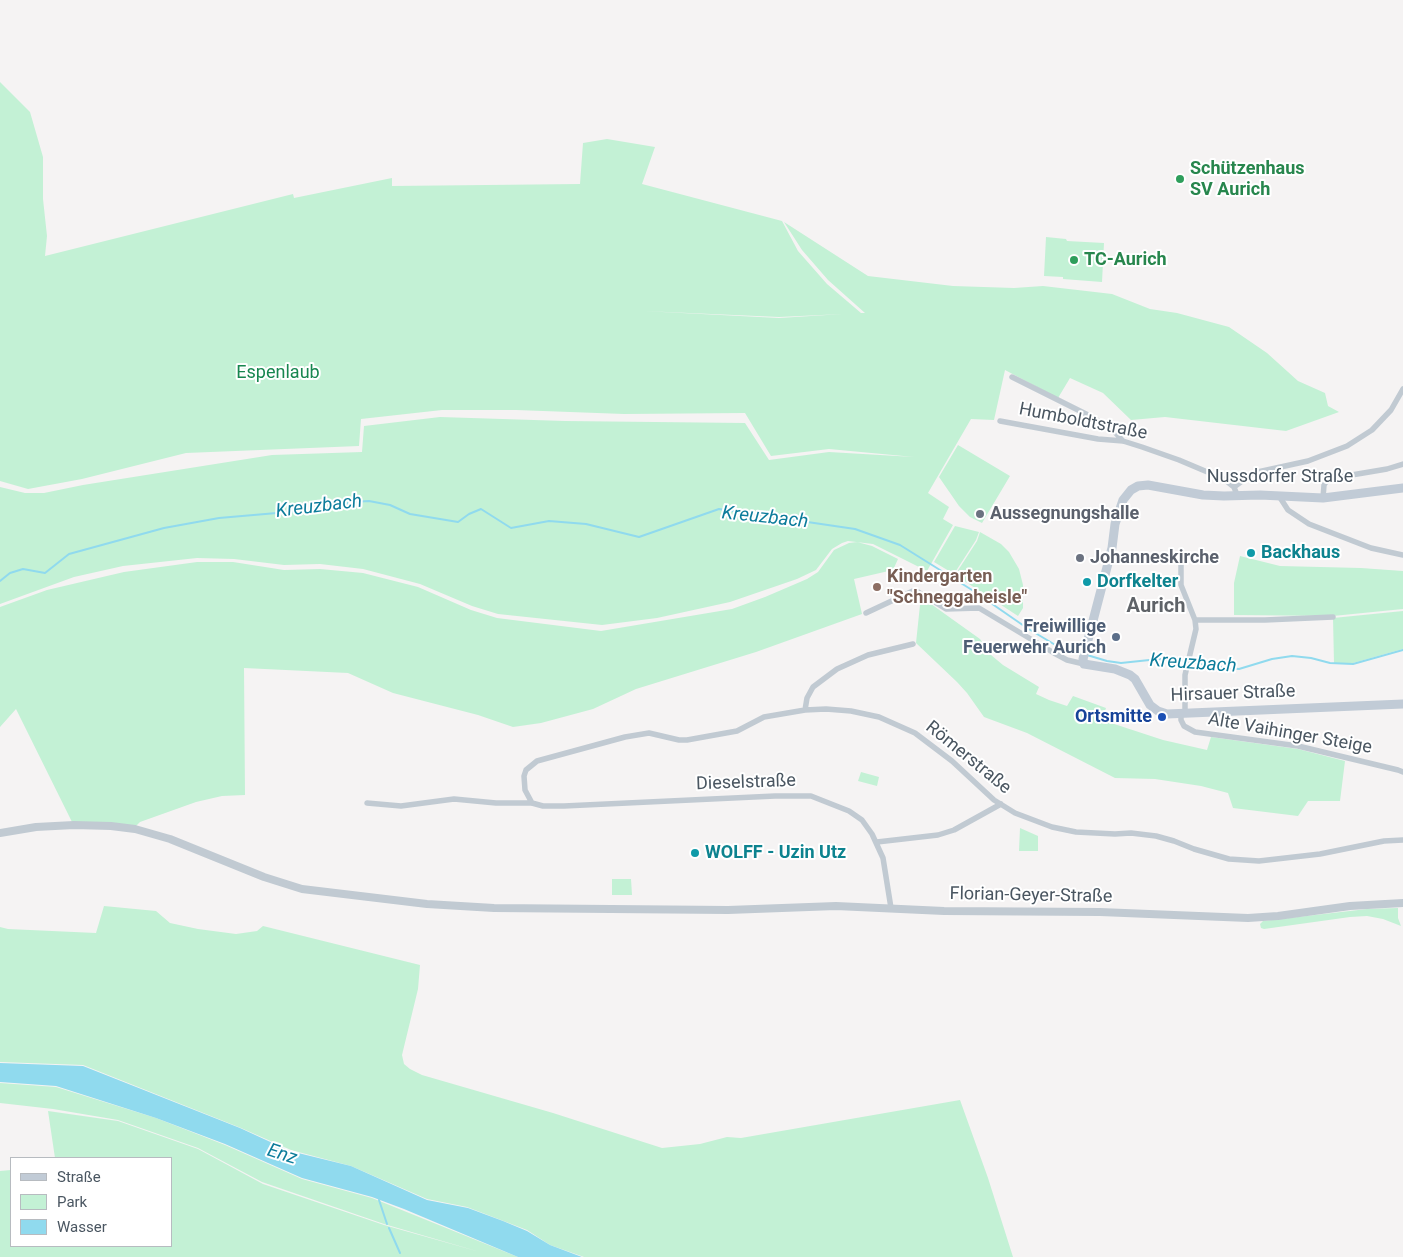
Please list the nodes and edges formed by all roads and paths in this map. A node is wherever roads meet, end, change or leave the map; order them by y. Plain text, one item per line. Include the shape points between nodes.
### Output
1 (1012, 377) dead end
2 (1403, 389) edge
3 (1000, 421) dead end
4 (1123, 441) junction
5 (1403, 465) edge
6 (1403, 488) edge
7 (1235, 491) junction
8 (1280, 496) junction
9 (1323, 498) junction
10 (1403, 555) edge
11 (1180, 566) dead end
12 (866, 613) dead end
13 (1332, 617) dead end
14 (1195, 620) junction
15 (913, 644) dead end
16 (1084, 658) junction
17 (1403, 704) edge
18 (805, 710) junction
19 (1183, 714) junction
20 (1403, 772) edge
21 (367, 803) dead end
22 (532, 803) junction
23 (1001, 804) junction
24 (0, 833) edge
25 (1403, 840) edge
26 (877, 842) junction
27 (1403, 902) edge
28 (891, 908) junction

1 - 4 street via 1090,416 1112,429
2 - 7 street via 1391,410 1372,430 1347,446 1314,459 1253,474
3 - 4 street, Humboldtstraße
4 - 7 street, Humboldtstraße via 1224,479
5 - 9 street via 1328,479
6 - 9 main road, Nussdorfer Straße
7 - 8 main road, Nussdorfer Straße
7 - 16 main road, Nussdorfer Straße via 1224,496 1203,495 1148,485 1131,490 1123,500 1115,524
8 - 9 main road, Nussdorfer Straße
8 - 10 street via 1288,510 1309,524 1371,548
11 - 14 street via 1181,585
12 - 16 street via 915,590 946,609 979,608 1067,660
13 - 14 street
14 - 19 street via 1196,629 1184,684
15 - 18 street via 868,655 837,669 813,687
16 - 19 main road, Hirsauer Straße via 1130,675 1147,701 1163,713
17 - 19 main road, Hirsauer Straße
18 - 22 street, Römerstraße via 764,717 722,734 679,740 650,733 607,741 537,761 524,776 525,790
18 - 23 street, Römerstraße via 851,711 879,717 914,733 952,760
19 - 20 street, Alte Vaihinger Steige via 1182,723 1195,732 1298,746
21 - 22 street, Dieselstraße via 401,806 454,800
22 - 26 street, Dieselstraße via 564,806 811,796 849,811 862,820
23 - 25 street, Römerstraße via 1030,820 1052,827 1076,832 1156,836 1228,859 1260,861
23 - 26 street via 954,830
24 - 28 street, Florian-Geyer-Straße via 60,825 136,829 293,887 373,898 494,908
26 - 28 street, Dieselstraße
27 - 28 street, Florian-Geyer-Straße via 1248,918

